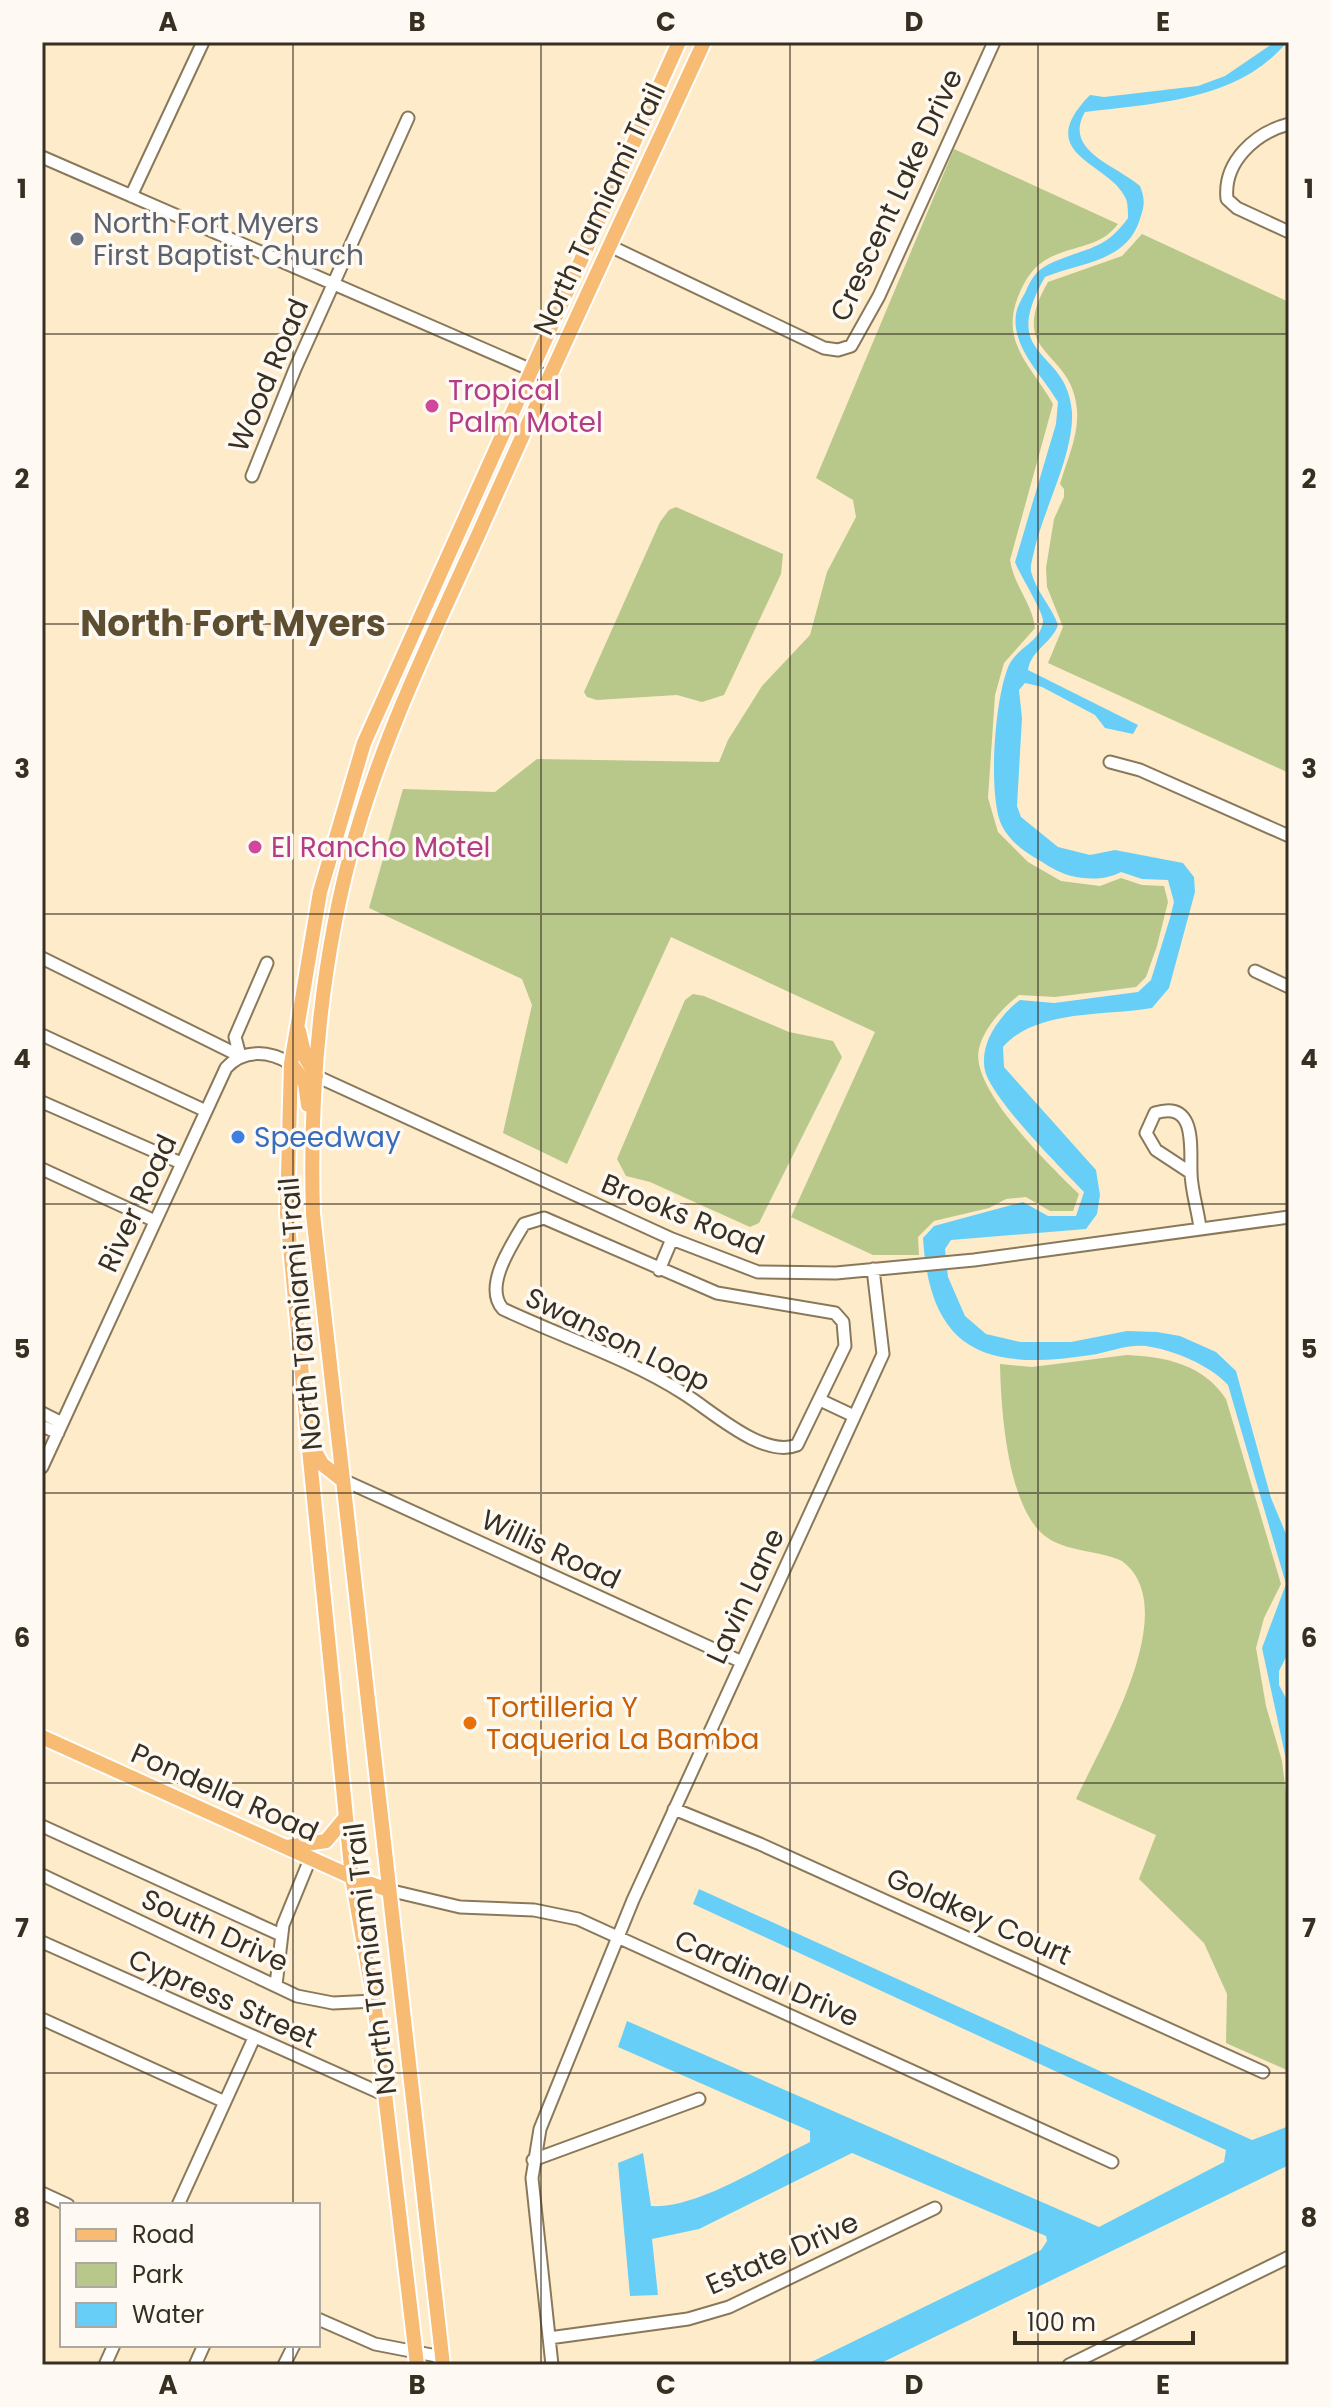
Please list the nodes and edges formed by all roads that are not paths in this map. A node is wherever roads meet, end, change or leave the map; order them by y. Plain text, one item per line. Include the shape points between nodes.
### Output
1 (203, 42) edge
2 (679, 42) edge
3 (694, 42) edge
4 (704, 42) edge
5 (994, 42) edge
6 (691, 71) junction
7 (408, 118) dead end
8 (1289, 124) edge
9 (42, 157) edge
10 (131, 196) junction
11 (1289, 232) edge
12 (612, 247) junction
13 (333, 283) junction
14 (532, 371) junction
15 (550, 378) junction
16 (252, 476) dead end
17 (410, 640) junction
18 (407, 695) junction
19 (385, 696) junction
20 (381, 754) junction
21 (1110, 762) dead end
22 (1289, 836) edge
23 (42, 958) edge
24 (267, 963) dead end
25 (1255, 971) dead end
26 (1289, 987) edge
27 (297, 1019) junction
28 (42, 1035) edge
29 (240, 1056) junction
30 (291, 1064) junction
31 (316, 1076) junction
32 (42, 1102) edge
33 (206, 1111) junction
34 (314, 1125) junction
35 (181, 1163) junction
36 (42, 1169) edge
37 (1191, 1173) junction
38 (1289, 1217) edge
39 (155, 1221) junction
40 (1200, 1228) junction
41 (672, 1239) junction
42 (873, 1269) junction
43 (659, 1270) junction
44 (820, 1400) junction
45 (42, 1413) edge
46 (854, 1416) junction
47 (42, 1426) edge
48 (60, 1428) junction
49 (308, 1439) junction
50 (42, 1467) edge
51 (341, 1479) junction
52 (742, 1662) junction
53 (42, 1737) edge
54 (674, 1809) junction
55 (346, 1817) junction
56 (42, 1826) edge
57 (286, 1848) junction
58 (310, 1859) junction
59 (42, 1875) edge
60 (352, 1877) junction
61 (388, 1890) junction
62 (281, 1935) junction
63 (618, 1937) junction
64 (42, 1942) edge
65 (276, 1985) junction
66 (374, 2001) junction
67 (42, 2019) edge
68 (254, 2038) junction
69 (1263, 2072) dead end
70 (385, 2095) junction
71 (699, 2099) dead end
72 (225, 2102) junction
73 (533, 2160) junction
74 (1112, 2162) dead end
75 (42, 2193) edge
76 (64, 2203) edge
77 (179, 2203) edge
78 (935, 2208) dead end
79 (1289, 2257) edge
80 (320, 2320) edge
81 (549, 2338) junction
82 (293, 2347) edge
83 (417, 2359) edge
84 (443, 2361) edge
85 (284, 2365) edge
86 (552, 2365) edge
87 (1069, 2365) edge

1 - 10 street
2 - 14 main road, North Tamiami Trail
3 - 6 main road
4 - 6 main road, North Tamiami Trail
5 - 12 street, Crescent Lake Drive via 879,296 851,346 824,348
6 - 12 main road, North Tamiami Trail
7 - 13 street, Wood Road
8 - 11 street via 1252,142 1225,185 1227,199 1237,208
9 - 10 street
10 - 13 street
12 - 15 main road, North Tamiami Trail
13 - 14 street
13 - 16 street, Wood Road
14 - 15 street
14 - 17 main road, North Tamiami Trail
15 - 18 main road, North Tamiami Trail
17 - 18 main road via 401,675
17 - 19 main road, North Tamiami Trail
18 - 20 main road, North Tamiami Trail
19 - 20 main road via 391,711
19 - 27 main road, North Tamiami Trail via 334,836
20 - 31 main road, North Tamiami Trail via 332,937
21 - 22 street via 1140,770
23 - 29 street
24 - 29 street via 235,1037
25 - 26 street
27 - 30 main road, North Tamiami Trail
27 - 31 main road via 305,1057
28 - 33 street
29 - 30 street via 265,1053
29 - 33 street, River Road via 226,1068
30 - 34 main road via 305,1083
30 - 49 main road, North Tamiami Trail via 287,1214
31 - 34 main road, North Tamiami Trail
31 - 41 street, Brooks Road
32 - 35 street
33 - 35 street, River Road
34 - 51 main road, North Tamiami Trail via 313,1214
35 - 39 street, River Road
36 - 39 street
37 - 37 street via 1186,1120 1165,1110 1155,1113 1146,1133 1149,1142
37 - 40 street
38 - 40 street, Brooks Road
39 - 48 street, River Road
40 - 42 street, Brooks Road
41 - 42 street, Brooks Road via 766,1274
41 - 43 street
42 - 46 street, Lavin Lane via 883,1354
43 - 44 street, Swanson Loop via 746,1300 835,1313 843,1322 845,1346
43 - 44 street, Swanson Loop via 538,1217 524,1224 494,1292 503,1309 670,1385 743,1434 779,1449 797,1445
44 - 46 street
45 - 48 street
46 - 52 street, Lavin Lane
47 - 48 street
48 - 50 street, River Road
49 - 51 main road via 322,1464
49 - 55 main road, North Tamiami Trail
51 - 52 street, Willis Road
51 - 61 main road, North Tamiami Trail
52 - 54 street, Lavin Lane
53 - 57 main road, Pondella Road
54 - 63 street, Lavin Lane
54 - 69 street, Goldkey Court
55 - 57 main road via 326,1841
55 - 60 main road, North Tamiami Trail
56 - 62 street
57 - 58 main road, Pondella Road
58 - 60 main road, Pondella Road
58 - 62 street
59 - 65 street, South Drive
60 - 61 main road, Pondella Road
60 - 66 main road, North Tamiami Trail
61 - 63 street, Cardinal Drive via 476,1910 549,1912
61 - 84 main road, North Tamiami Trail
62 - 65 street
63 - 73 street, Lavin Lane via 545,2116
63 - 74 street, Cardinal Drive
64 - 68 street, Cypress Street
65 - 66 street, South Drive via 297,1996 333,2003
66 - 70 main road, North Tamiami Trail
67 - 72 street
68 - 70 street, Cypress Street
68 - 72 street
70 - 83 main road, North Tamiami Trail
71 - 73 street
72 - 77 street
73 - 81 street, Lavin Lane via 538,2262
75 - 76 street
78 - 81 street, Estate Drive via 729,2307 688,2319
79 - 87 street
80 - 83 street
81 - 86 street, Lavin Lane
82 - 85 street
83 - 84 street

